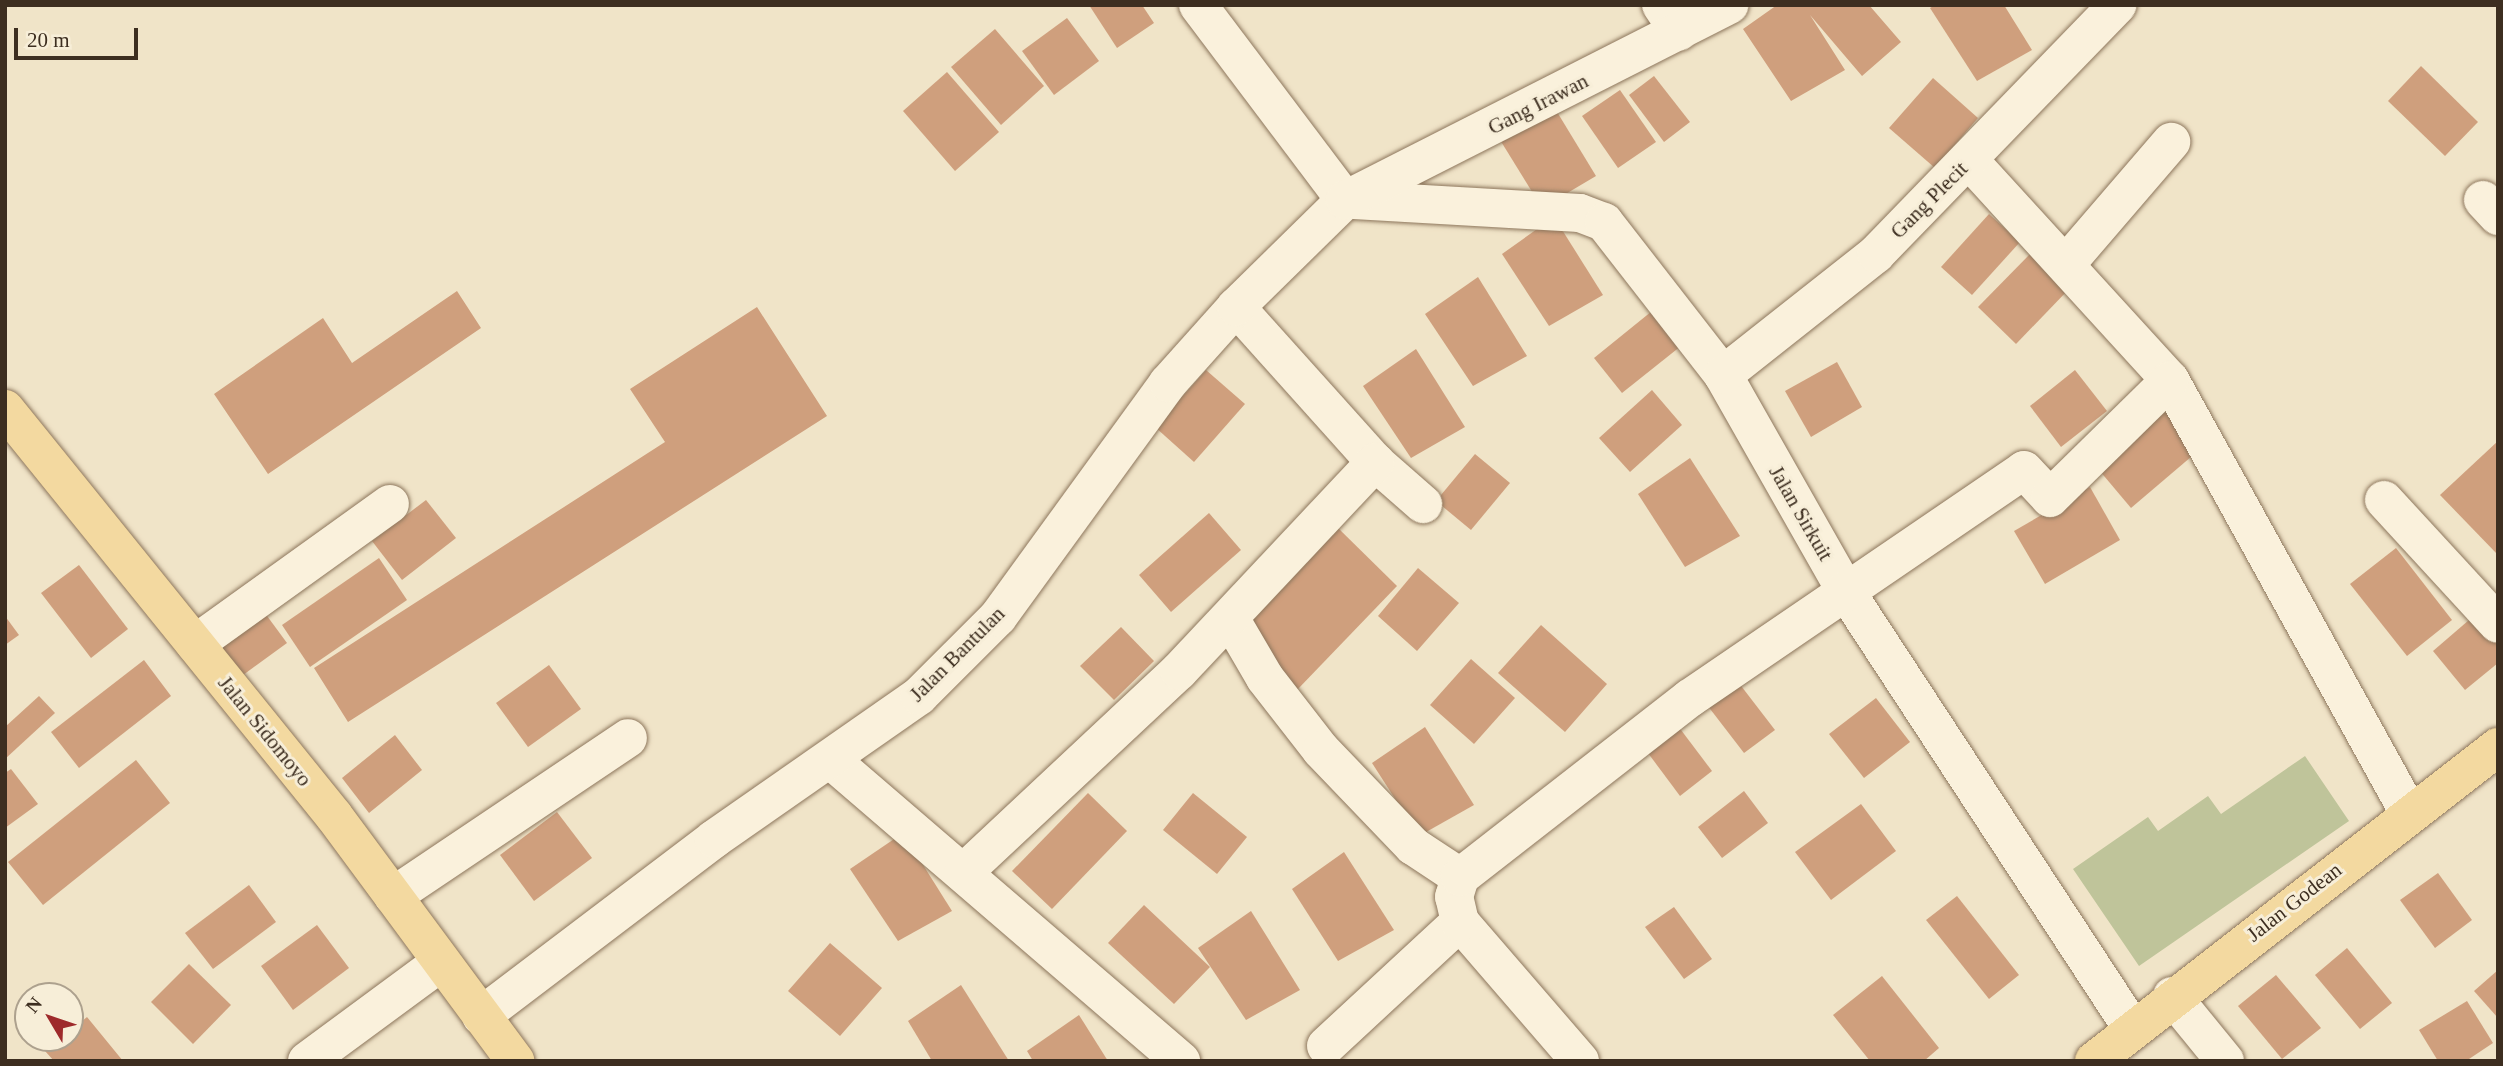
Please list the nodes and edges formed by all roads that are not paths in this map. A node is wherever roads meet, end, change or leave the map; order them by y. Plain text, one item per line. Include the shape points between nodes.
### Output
1 (1198, 5) edge
2 (1729, 5) edge
3 (2117, 5) edge
4 (1670, 18) edge
5 (2171, 142) dead end
6 (1969, 160) junction
7 (1345, 200) junction
8 (2067, 262) junction
9 (1236, 307) junction
10 (1723, 375) junction
11 (2170, 380) junction
12 (5, 408) edge
13 (1375, 462) junction
14 (2384, 500) dead end
15 (1423, 503) dead end
16 (390, 504) dead end
17 (1844, 590) junction
18 (1230, 618) junction
19 (2498, 624) edge
20 (195, 644) junction
21 (628, 738) dead end
22 (2498, 747) edge
23 (831, 760) junction
24 (2409, 812) junction
25 (963, 873) junction
26 (1460, 877) junction
27 (393, 896) junction
28 (1460, 922) junction
29 (440, 963) junction
30 (2172, 996) junction
31 (481, 1016) junction
32 (2132, 1028) junction
33 (1326, 1046) dead end
34 (307, 1061) edge
35 (514, 1061) edge
36 (1181, 1061) edge
37 (1580, 1061) edge
38 (2094, 1061) edge
39 (2225, 1061) edge

1 - 7 street
2 - 4 street, Gang Irawan
3 - 6 street, Gang Plecit
4 - 7 street, Gang Irawan
5 - 8 street
6 - 8 street
6 - 10 street, Gang Plecit via 1876,254
7 - 9 street, Jalan Bantulan
7 - 10 street, Jalan Sirkuit via 1580,212 1604,222
8 - 11 street
9 - 13 street
9 - 23 street, Jalan Bantulan via 1168,383 998,617 919,696
10 - 17 street, Jalan Sirkuit
11 - 17 street via 2050,498 2024,470
11 - 24 street
12 - 20 main road, Jalan Sidomoyo
13 - 15 street
13 - 18 street
14 - 19 street
16 - 20 street
17 - 26 street via 1669,714
17 - 32 street, Jalan Sirkuit
18 - 25 street
18 - 26 street via 1265,678 1321,750 1413,846
20 - 27 main road, Jalan Sidomoyo
21 - 27 street
22 - 24 main road, Jalan Godean
23 - 25 street
23 - 31 street, Jalan Bantulan via 714,839
24 - 30 main road, Jalan Godean
25 - 36 street
26 - 28 street via 1454,897
27 - 29 main road, Jalan Sidomoyo
28 - 33 street
28 - 37 street
29 - 31 main road, Jalan Sidomoyo
29 - 34 street
30 - 32 main road, Jalan Godean
30 - 39 street
31 - 35 main road, Jalan Sidomoyo
32 - 38 main road, Jalan Godean

